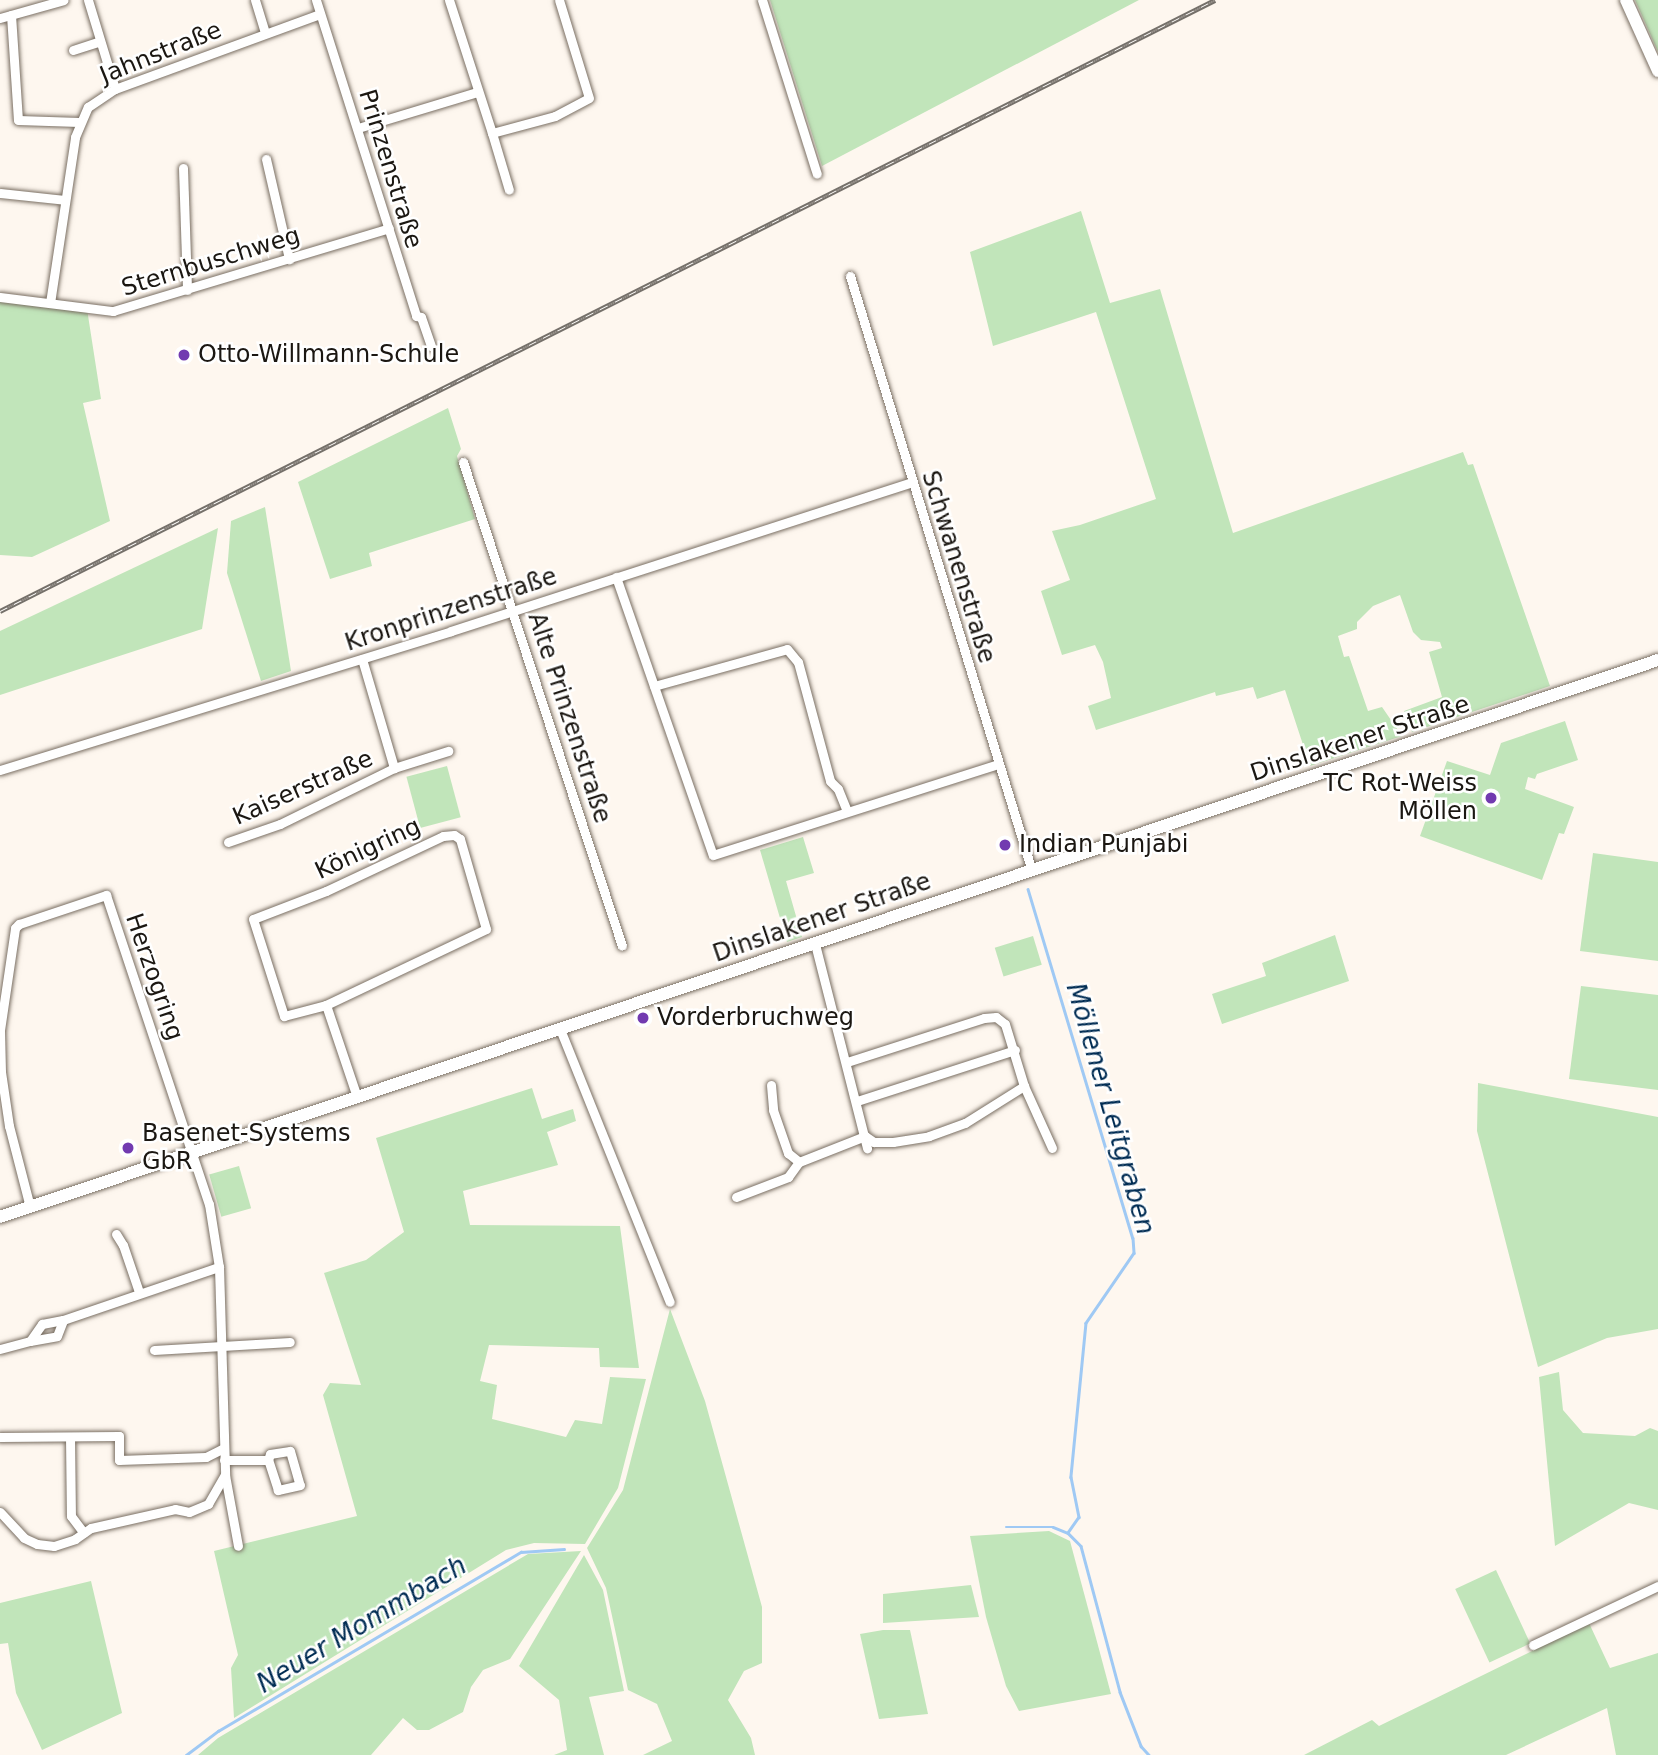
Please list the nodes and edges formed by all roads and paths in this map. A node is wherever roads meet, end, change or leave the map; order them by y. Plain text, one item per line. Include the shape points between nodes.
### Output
1 (64, 0) edge
2 (88, 0) edge
3 (255, 0) edge
4 (316, 0) edge
5 (449, 0) edge
6 (559, 0) edge
7 (762, 0) edge
8 (1626, 0) edge
9 (320, 14) junction
10 (11, 15) junction
11 (0, 18) edge
12 (265, 33) junction
13 (100, 41) junction
14 (73, 50) dead end
15 (1658, 71) edge
16 (115, 89) junction
17 (477, 92) junction
18 (79, 122) junction
19 (358, 128) junction
20 (492, 133) junction
21 (267, 159) dead end
22 (183, 168) dead end
23 (817, 174) dead end
24 (509, 190) dead end
25 (0, 192) edge
26 (65, 200) junction
27 (389, 228) junction
28 (289, 258) junction
29 (850, 276) dead end
30 (187, 290) junction
31 (0, 297) edge
32 (50, 303) junction
33 (431, 346) dead end
34 (463, 462) dead end
35 (912, 482) junction
36 (617, 578) junction
37 (514, 611) junction
38 (362, 659) junction
39 (1658, 660) edge
40 (654, 686) junction
41 (449, 751) dead end
42 (998, 764) junction
43 (394, 768) junction
44 (0, 770) edge
45 (846, 811) junction
46 (228, 842) dead end
47 (1031, 868) junction
48 (815, 944) junction
49 (622, 946) dead end
50 (326, 1005) junction
51 (560, 1029) junction
52 (1014, 1050) junction
53 (847, 1062) junction
54 (771, 1085) dead end
55 (1024, 1086) junction
56 (357, 1097) junction
57 (857, 1101) junction
58 (865, 1136) junction
59 (867, 1148) dead end
60 (1052, 1148) dead end
61 (192, 1153) junction
62 (799, 1162) junction
63 (736, 1197) dead end
64 (30, 1206) junction
65 (0, 1217) edge
66 (116, 1234) dead end
67 (219, 1266) junction
68 (139, 1292) junction
69 (670, 1302) dead end
70 (63, 1320) junction
71 (30, 1341) junction
72 (290, 1342) dead end
73 (221, 1346) junction
74 (0, 1349) edge
75 (153, 1350) dead end
76 (0, 1437) edge
77 (70, 1437) junction
78 (224, 1448) junction
79 (224, 1460) junction
80 (268, 1460) junction
81 (225, 1475) junction
82 (0, 1512) edge
83 (84, 1533) junction
84 (238, 1546) dead end
85 (1658, 1586) edge
86 (1533, 1645) dead end

1 - 10 street
2 - 13 street
3 - 12 street
4 - 9 street, Prinzenstraße
5 - 17 street
6 - 20 street via 589,98 555,116
7 - 23 street
8 - 15 main road
9 - 12 street, Jahnstraße
9 - 19 street, Prinzenstraße
10 - 11 street
10 - 18 street via 18,120
12 - 16 street, Jahnstraße
13 - 14 street
13 - 16 street
16 - 18 street, Jahnstraße via 88,107
17 - 19 street
17 - 20 street
18 - 26 street
19 - 27 street, Prinzenstraße
20 - 24 street
21 - 28 street
22 - 30 street
25 - 26 street
26 - 32 street
27 - 28 street, Sternbuschweg
27 - 33 street, Prinzenstraße via 416,316 421,317
28 - 30 street, Sternbuschweg
29 - 35 street, Schwanenstraße
30 - 32 street, Sternbuschweg via 113,311
31 - 32 street, Sternbuschweg
34 - 37 street, Alte Prinzenstraße
35 - 36 street, Kronprinzenstraße
35 - 42 street, Schwanenstraße
36 - 37 street, Kronprinzenstraße
36 - 40 street
37 - 38 street, Kronprinzenstraße
37 - 49 street, Alte Prinzenstraße
38 - 43 street, Kaiserstraße
38 - 44 street, Kronprinzenstraße
39 - 47 main road, Dinslakener Straße
40 - 45 street via 788,649 798,662 830,781
40 - 45 street via 713,855
41 - 43 street, Kaiserstraße
42 - 45 street
42 - 47 street, Schwanenstraße
43 - 46 street, Kaiserstraße via 280,824
47 - 48 main road, Dinslakener Straße
48 - 51 main road, Dinslakener Straße
48 - 53 street
50 - 50 street, Königring via 284,1016 253,919 443,836 460,839 486,929
50 - 56 street
51 - 56 main road, Dinslakener Straße
51 - 69 street
52 - 53 street via 1005,1024 996,1017
52 - 55 street
52 - 57 street
53 - 57 street
54 - 62 street via 773,1110 788,1153
55 - 58 street via 965,1123 929,1136 874,1142
55 - 60 street
56 - 61 main road, Dinslakener Straße
57 - 58 street
58 - 59 street
58 - 62 street
61 - 64 main road, Dinslakener Straße
61 - 64 street, Herzogring via 106,895 15,928 0,1030 1,1072 9,1126
61 - 67 street via 209,1204
62 - 63 street via 788,1177
64 - 65 main road, Dinslakener Straße
66 - 68 street
67 - 68 street
67 - 73 street
68 - 70 street
70 - 71 street via 42,1324
70 - 71 street via 57,1336
71 - 74 street
72 - 73 street
73 - 75 street
73 - 78 street
76 - 77 street
77 - 78 street via 119,1436 120,1460 206,1458
77 - 83 street via 71,1516
78 - 79 street
79 - 80 street
79 - 81 street
80 - 80 street via 270,1454 290,1451 300,1485 278,1490
81 - 83 street via 208,1504 189,1512 175,1509
81 - 84 street
82 - 83 street via 37,1545 54,1546
85 - 86 street

